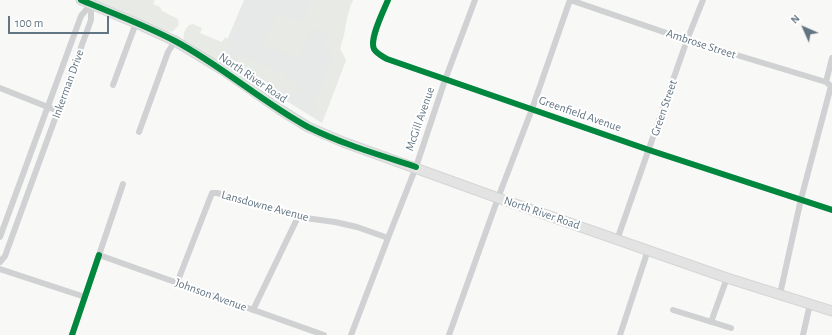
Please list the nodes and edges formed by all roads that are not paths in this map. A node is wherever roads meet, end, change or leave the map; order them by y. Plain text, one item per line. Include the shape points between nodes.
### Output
1 (81, 0) edge
2 (388, 0) edge
3 (475, 0) edge
4 (570, 0) edge
5 (702, 0) edge
6 (91, 4) junction
7 (136, 23) junction
8 (687, 40) junction
9 (175, 41) junction
10 (832, 58) edge
11 (445, 80) junction
12 (826, 82) junction
13 (113, 85) dead end
14 (832, 87) edge
15 (0, 88) edge
16 (48, 107) junction
17 (532, 109) junction
18 (58, 111) junction
19 (138, 132) dead end
20 (650, 150) junction
21 (416, 167) junction
22 (123, 184) dead end
23 (498, 198) junction
24 (801, 199) junction
25 (832, 210) edge
26 (298, 217) junction
27 (0, 237) edge
28 (388, 238) junction
29 (617, 240) junction
30 (648, 250) junction
31 (99, 255) junction
32 (0, 262) edge
33 (0, 269) edge
34 (727, 278) junction
35 (177, 283) junction
36 (780, 294) junction
37 (85, 298) junction
38 (810, 304) junction
39 (253, 310) junction
40 (673, 310) dead end
41 (832, 312) edge
42 (711, 322) junction
43 (731, 328) dead end
44 (72, 335) edge
45 (324, 335) edge
46 (351, 335) edge
47 (449, 335) edge
48 (620, 335) edge
49 (802, 335) edge

1 - 6 main road, North River Road
2 - 11 street, Greenfield Avenue via 373,38 373,48 387,59
3 - 11 street, McGill Avenue
4 - 8 street, Ambrose Street
4 - 17 street
5 - 8 street, Green Street
6 - 7 main road, North River Road
6 - 16 street, Inkerman Drive via 82,16
6 - 18 street, Inkerman Drive via 91,20
7 - 9 main road, North River Road
7 - 13 street
8 - 12 street, Ambrose Street
8 - 20 street, Green Street
9 - 19 street via 168,52
9 - 21 main road, North River Road via 308,127
10 - 12 street
11 - 17 street, Greenfield Avenue
11 - 21 street, McGill Avenue
12 - 14 street, Ambrose Street
14 - 24 street
15 - 16 street
16 - 18 street
16 - 27 street, Inkerman Drive
17 - 20 street, Greenfield Avenue
17 - 23 street
18 - 32 street, Inkerman Drive via 5,256
20 - 24 street, Greenfield Avenue
20 - 29 street, Green Street
21 - 23 main road, North River Road
21 - 28 street, McGill Avenue
22 - 31 street
23 - 29 main road, North River Road
23 - 47 street
24 - 25 street, Greenfield Avenue
24 - 36 street
26 - 28 street, Lansdowne Avenue via 357,227
26 - 35 street, Lansdowne Avenue via 212,193
26 - 39 street
28 - 46 street, McGill Avenue
29 - 30 main road, North River Road
30 - 34 main road, North River Road
30 - 48 street
31 - 35 street, Johnson Avenue
31 - 37 street
33 - 37 street
34 - 36 main road, North River Road
34 - 42 street
35 - 39 street, Johnson Avenue
36 - 38 main road, North River Road
37 - 44 street
38 - 41 main road, North River Road
38 - 49 street
39 - 45 street, Johnson Avenue
40 - 42 street
42 - 43 street

